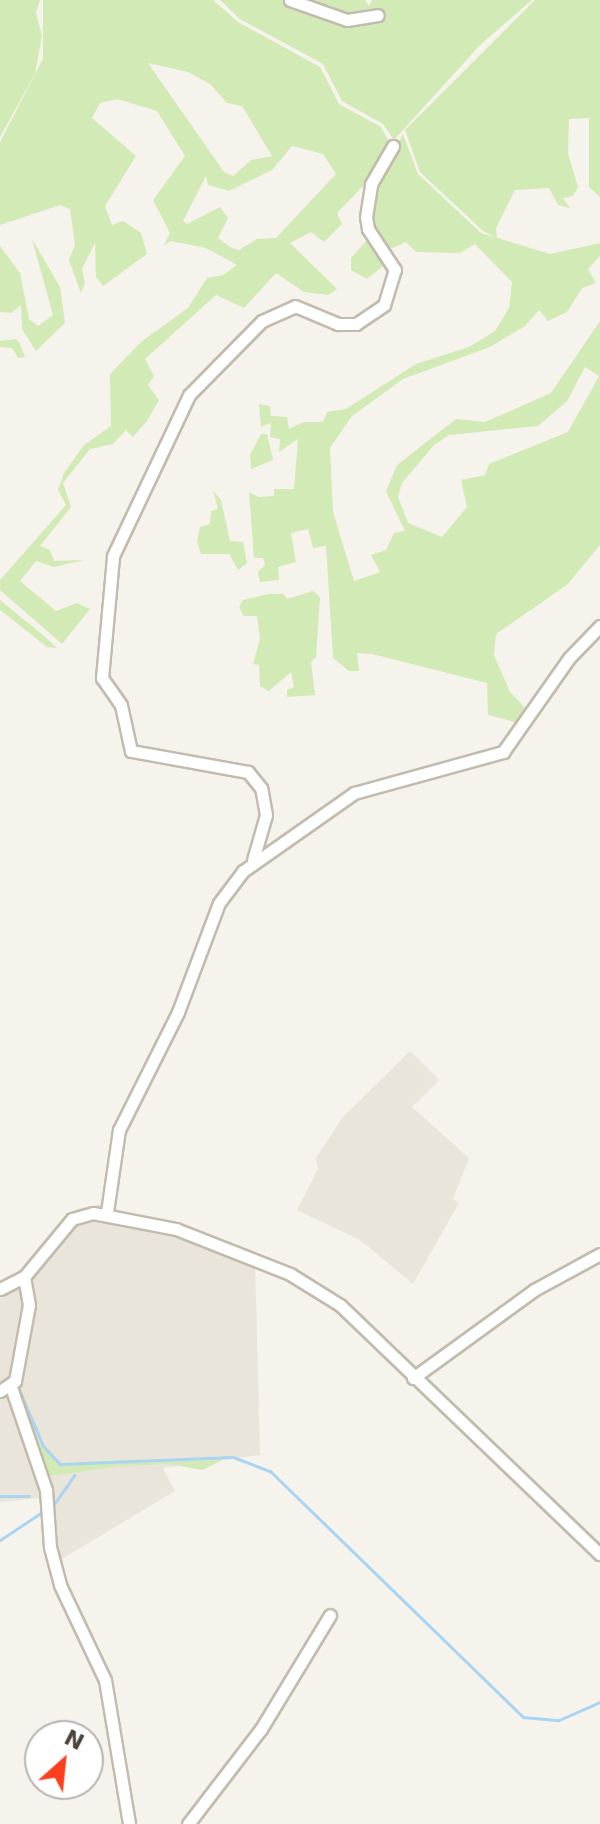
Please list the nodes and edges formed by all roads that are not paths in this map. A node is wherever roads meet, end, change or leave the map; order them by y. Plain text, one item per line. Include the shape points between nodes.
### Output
1 (290, 0) edge
2 (378, 15) dead end
3 (393, 146) dead end
4 (600, 626) edge
5 (253, 860) junction
6 (107, 1212) junction
7 (600, 1254) edge
8 (24, 1277) junction
9 (0, 1289) edge
10 (413, 1378) junction
11 (6, 1389) edge
12 (600, 1554) edge
13 (330, 1615) dead end
14 (129, 1824) edge
15 (188, 1824) edge

1 - 2 street via 347,20
3 - 5 street via 371,184 366,217 368,229 395,270 384,305 365,320 346,325 295,306 262,321 189,395 113,556 102,678 121,705 131,751 248,772 261,788 266,815
4 - 5 street via 569,658 503,752 354,793
5 - 6 street via 219,903 178,1012 119,1130
6 - 8 street via 72,1219
6 - 10 street via 176,1229 319,1289
7 - 10 street via 534,1290
8 - 9 street
8 - 11 street via 29,1305
10 - 12 street
11 - 14 street via 46,1490 50,1547 60,1585 105,1680
13 - 15 street via 261,1729

